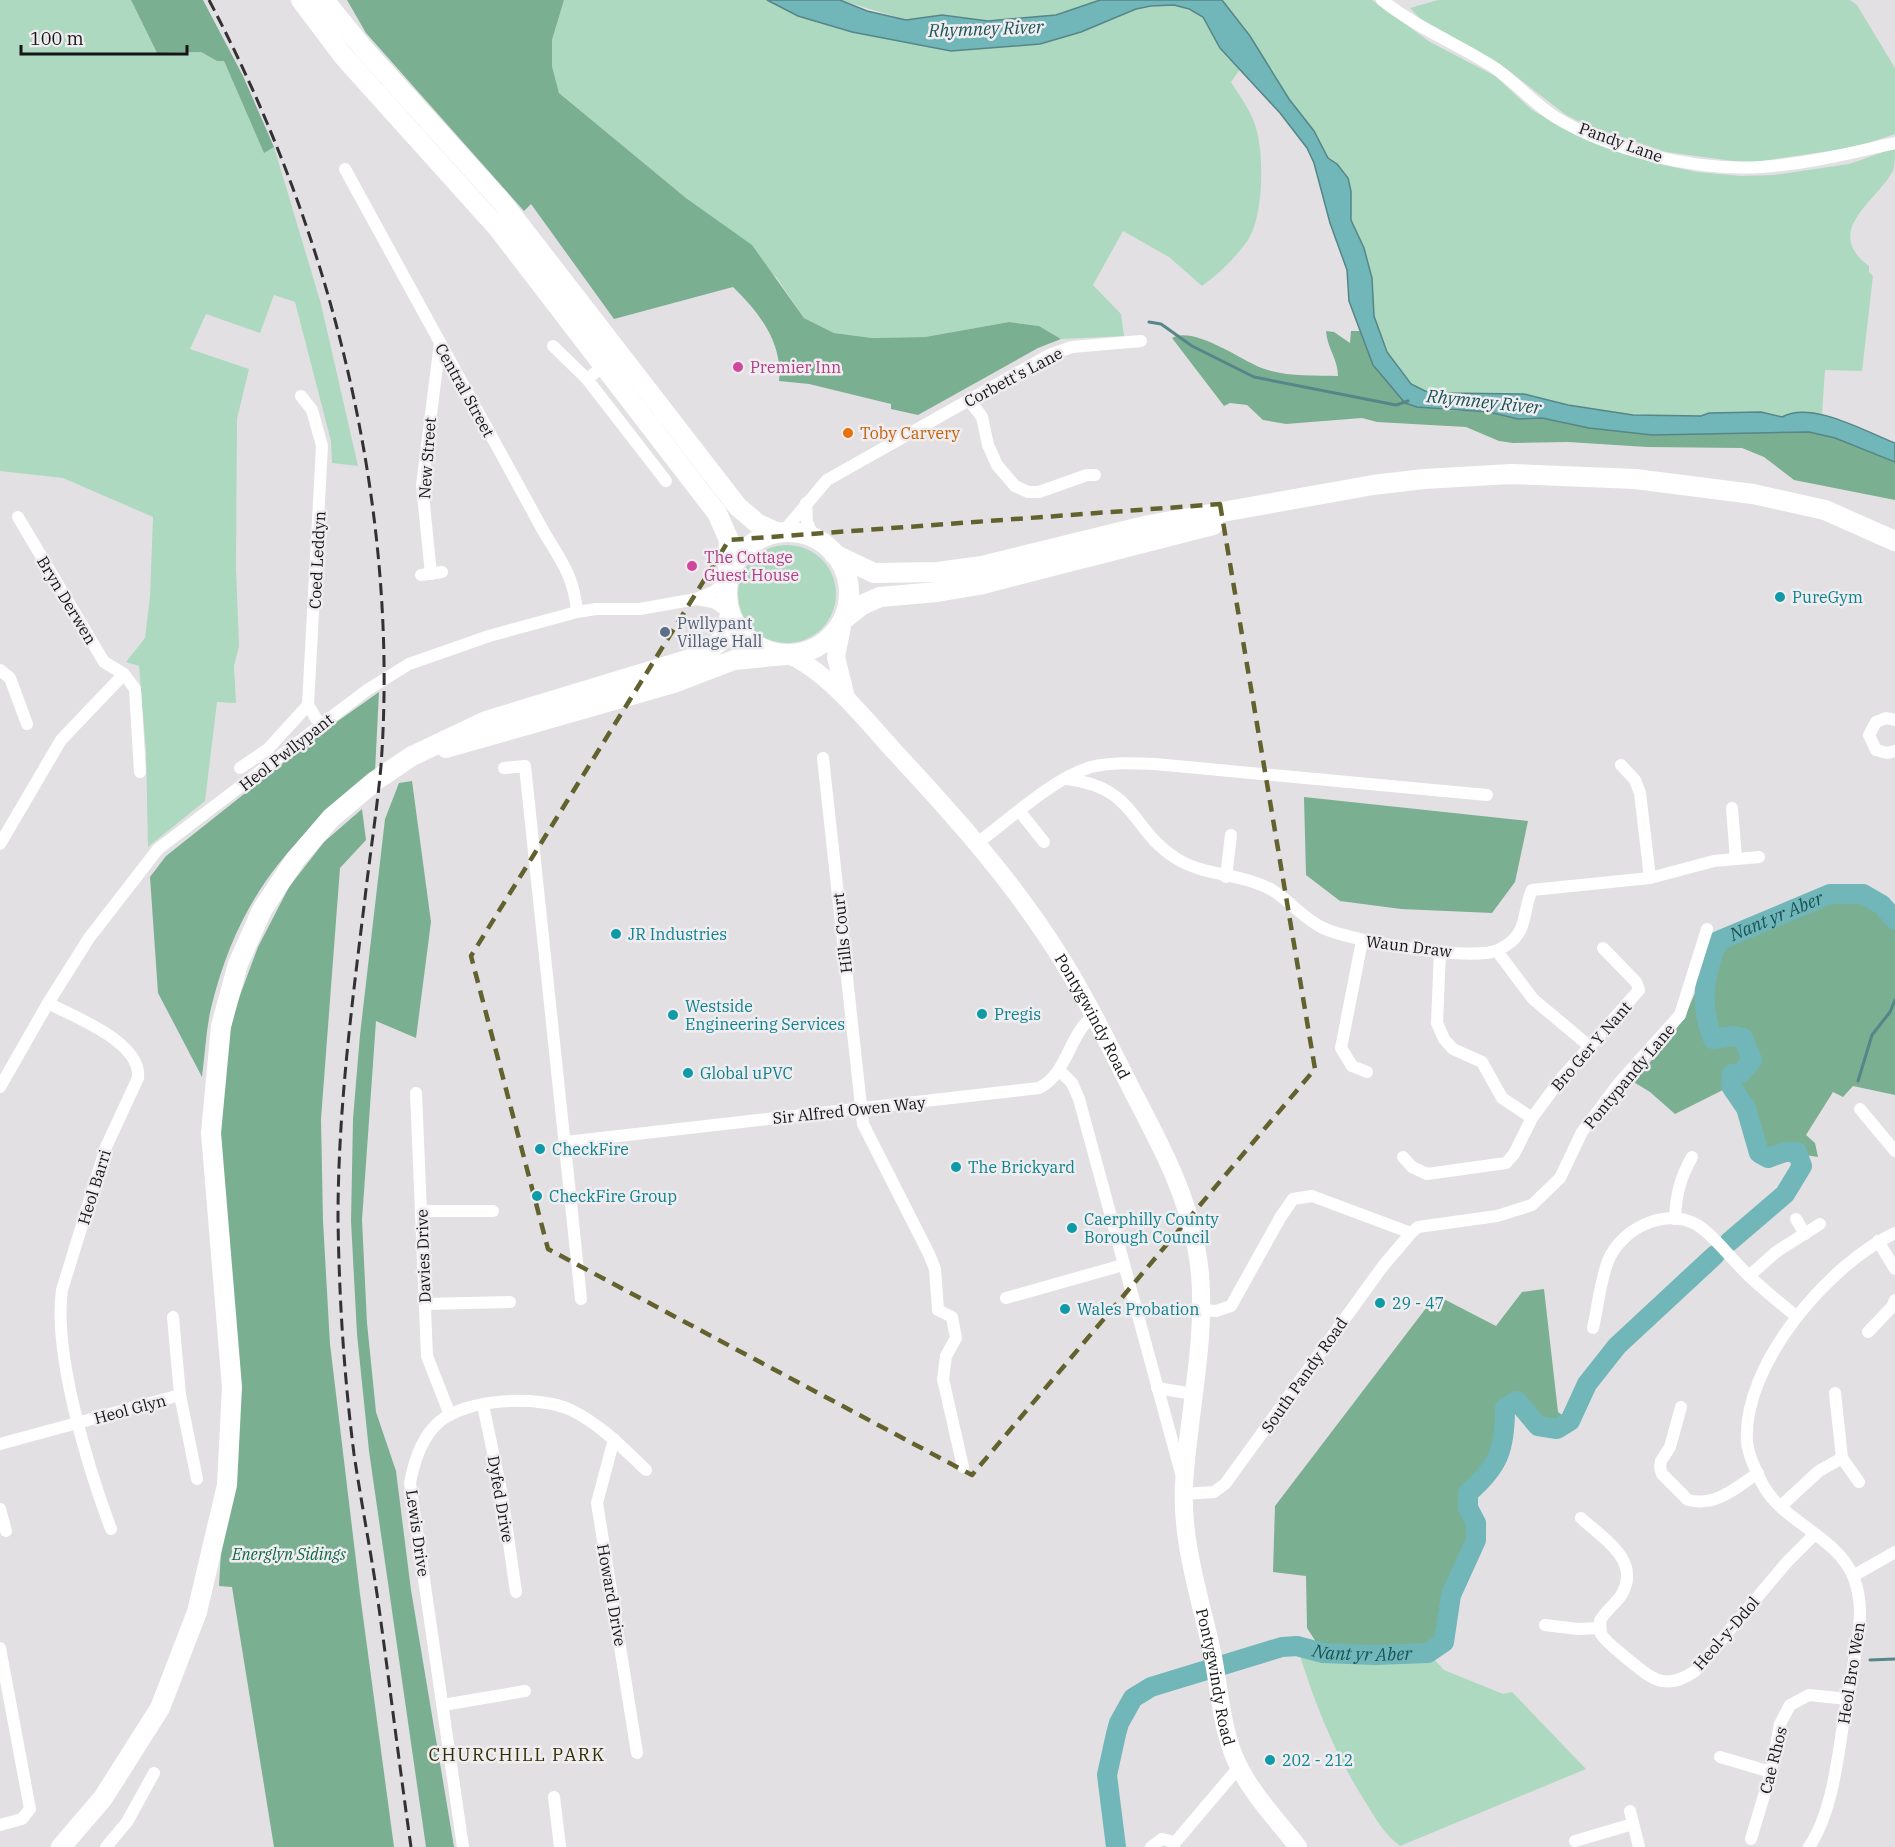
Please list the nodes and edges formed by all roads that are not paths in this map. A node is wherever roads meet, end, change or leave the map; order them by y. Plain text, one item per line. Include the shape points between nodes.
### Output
1 (301, 0) edge
2 (324, 0) edge
3 (1382, 0) edge
4 (1895, 143) edge
5 (345, 169) dead end
6 (1141, 341) dead end
7 (440, 343) junction
8 (554, 346) dead end
9 (604, 366) junction
10 (587, 379) junction
11 (301, 396) dead end
12 (969, 400) junction
13 (1095, 475) dead end
14 (666, 481) dead end
15 (1305, 499) junction
16 (806, 503) junction
17 (18, 517) dead end
18 (779, 532) junction
19 (814, 538) junction
20 (1895, 541) edge
21 (834, 554) junction
22 (431, 574) dead end
23 (728, 580) junction
24 (696, 599) junction
25 (577, 612) junction
26 (729, 613) junction
27 (844, 620) junction
28 (788, 655) junction
29 (0, 670) edge
30 (124, 674) junction
31 (846, 699) junction
32 (308, 705) junction
33 (1894, 719) edge
34 (27, 724) dead end
35 (320, 725) junction
36 (1894, 752) edge
37 (412, 756) junction
38 (823, 758) dead end
39 (1621, 765) dead end
40 (240, 768) dead end
41 (504, 768) dead end
42 (140, 772) dead end
43 (1067, 779) junction
44 (1487, 795) dead end
45 (1732, 808) dead end
46 (1020, 812) junction
47 (1231, 835) dead end
48 (1044, 842) dead end
49 (0, 844) edge
50 (976, 844) junction
51 (1759, 857) dead end
52 (1736, 858) junction
53 (1226, 877) junction
54 (1650, 878) junction
55 (1707, 928) dead end
56 (1362, 942) junction
57 (1603, 948) dead end
58 (1440, 951) junction
59 (1497, 951) junction
60 (48, 1003) junction
61 (1094, 1015) junction
62 (1588, 1045) junction
63 (1059, 1070) junction
64 (1367, 1072) dead end
65 (0, 1087) edge
66 (416, 1093) dead end
67 (862, 1107) junction
68 (1860, 1109) dead end
69 (1532, 1118) junction
70 (566, 1142) junction
71 (1895, 1150) edge
72 (1403, 1157) dead end
73 (1692, 1157) dead end
74 (421, 1211) junction
75 (493, 1211) dead end
76 (1675, 1219) junction
77 (1796, 1219) dead end
78 (1820, 1224) dead end
79 (1411, 1233) junction
80 (1895, 1233) edge
81 (1805, 1234) junction
82 (1878, 1241) junction
83 (1123, 1265) junction
84 (1895, 1269) edge
85 (1749, 1276) junction
86 (1006, 1298) dead end
87 (581, 1299) dead end
88 (1895, 1300) edge
89 (510, 1302) dead end
90 (425, 1304) junction
91 (1201, 1310) junction
92 (172, 1317) dead end
93 (1797, 1317) junction
94 (1593, 1328) dead end
95 (1868, 1332) dead end
96 (1156, 1388) junction
97 (1835, 1393) dead end
98 (1193, 1394) junction
99 (180, 1395) junction
100 (483, 1405) junction
101 (1681, 1407) dead end
102 (450, 1415) junction
103 (79, 1422) junction
104 (614, 1439) junction
105 (0, 1444) edge
106 (1842, 1458) junction
107 (963, 1467) dead end
108 (646, 1470) dead end
109 (1758, 1473) junction
110 (197, 1479) dead end
111 (1859, 1482) dead end
112 (1184, 1490) junction
113 (1781, 1506) junction
114 (0, 1509) edge
115 (1581, 1518) dead end
116 (111, 1529) dead end
117 (6, 1531) dead end
118 (1815, 1534) junction
119 (1895, 1552) edge
120 (1853, 1576) junction
121 (516, 1592) dead end
122 (1545, 1625) dead end
123 (1600, 1628) junction
124 (0, 1648) edge
125 (525, 1691) dead end
126 (1847, 1699) junction
127 (443, 1705) junction
128 (637, 1753) dead end
129 (1720, 1757) dead end
130 (1239, 1767) junction
131 (1771, 1772) junction
132 (154, 1773) dead end
133 (554, 1797) dead end
134 (1630, 1811) dead end
135 (1634, 1824) junction
136 (0, 1825) edge
137 (1751, 1839) dead end
138 (1575, 1841) dead end
139 (1174, 1846) edge
140 (62, 1847) edge
141 (106, 1847) edge
142 (463, 1847) edge
143 (560, 1847) edge
144 (1151, 1847) edge
145 (1298, 1847) edge
146 (1639, 1847) edge
147 (1809, 1847) edge

1 - 9 main road via 344,57 490,220
2 - 18 main road via 502,202 735,503 754,521
3 - 4 street, Pandy Lane via 1419,26 1496,69 1555,116 1588,133 1657,156 1760,167
5 - 7 street, Central Street
6 - 12 street, Corbett's Lane via 1072,347 1049,355
7 - 22 street, New Street via 422,485
7 - 25 street, Central Street via 573,581
8 - 10 street
9 - 10 street
9 - 23 main road via 722,520 729,540
10 - 14 street
11 - 32 street, Coed Leddyn via 312,410 322,446
12 - 13 street via 982,417 997,465 1015,486 1039,492
12 - 16 street, Corbett's Lane via 827,480
15 - 20 main road via 1434,478 1511,474 1606,477 1714,488 1792,502 1847,518
15 - 21 main road via 1149,525 938,573 874,573
15 - 27 main road via 973,586 880,597
16 - 18 street, Corbett's Lane
16 - 19 street via 807,522
17 - 30 street, Bryn Derwen via 104,662
18 - 19 main road
18 - 23 main road via 753,543
19 - 21 main road
21 - 27 main road via 849,591
23 - 24 street, Heol Pwllypant
23 - 26 main road via 725,597
24 - 25 street, Heol Pwllypant via 640,609
24 - 26 street, Heol Pwllypant via 713,602
25 - 35 street, Heol Pwllypant via 489,636 409,664
26 - 28 main road via 746,638
26 - 37 main road via 723,639 704,655 486,721
27 - 28 main road via 819,646
27 - 31 main road, Pontygwindy Road via 836,657
28 - 31 main road, Pontygwindy Road via 813,669
28 - 37 main road via 734,660 664,686
29 - 34 street via 10,678
30 - 42 street via 135,689
30 - 49 street via 61,740
31 - 50 main road, Pontygwindy Road
32 - 35 street
32 - 40 street via 268,749
33 - 36 street via 1876,722 1869,735 1876,750
35 - 60 street, Heol Pwllypant via 158,849 90,938
37 - 140 main road via 345,806 306,846 262,910 232,981 221,1026 211,1133 232,1387 227,1485 197,1612 160,1708 103,1798
38 - 67 street, Hills Court
39 - 54 street via 1635,780 1640,793
41 - 70 street via 525,766
43 - 44 street via 1089,768 1115,763 1155,764
43 - 46 street
43 - 53 street, Waun Draw via 1100,785 1126,804 1159,845 1178,859
45 - 52 street
46 - 48 street
46 - 50 street
47 - 53 street
50 - 61 main road, Pontygwindy Road via 1045,933
51 - 52 street
52 - 54 street
53 - 56 street, Waun Draw via 1252,881 1273,890 1321,927
54 - 59 street via 1532,890 1524,921 1514,939
55 - 79 street, Pontypandy Lane via 1680,1015 1619,1083 1582,1132 1560,1178 1532,1204 1497,1216 1418,1227
56 - 58 street, Waun Draw
56 - 64 street via 1341,1048 1352,1066
57 - 62 street, Bro Ger Y Nant via 1639,990
58 - 59 street, Waun Draw
58 - 69 street via 1437,1023 1444,1039 1454,1049 1482,1062 1502,1098
59 - 62 street via 1533,999
60 - 65 street, Heol Pwllypant
60 - 103 street, Heol Barri via 122,1043 139,1069 106,1147 62,1290 61,1334
61 - 63 street, Sir Alfred Owen Way via 1082,1024
61 - 91 main road, Pontygwindy Road via 1180,1189 1195,1237
62 - 69 street, Bro Ger Y Nant
63 - 67 street, Sir Alfred Owen Way via 1051,1082 1032,1090
63 - 83 street, Pontygwindy Road via 1072,1083 1079,1099
66 - 74 street, Davies Drive
67 - 70 street, Sir Alfred Owen Way
67 - 107 street, Hills Court via 868,1138 935,1269 938,1310 952,1317 956,1338 946,1356 943,1379
68 - 71 street
69 - 72 street, Bro Ger Y Nant via 1506,1162 1427,1174
70 - 87 street
73 - 76 street via 1677,1192
74 - 75 street
74 - 90 street, Davies Drive
76 - 85 street via 1688,1220 1703,1229
76 - 94 street via 1655,1219 1638,1228 1609,1258
77 - 81 street
78 - 81 street
79 - 91 street via 1312,1196 1293,1199 1231,1306
79 - 112 street, South Pandy Road via 1225,1484 1215,1492
80 - 82 street, Heol Bro Wen
81 - 85 street
82 - 84 street
82 - 93 street, Heol Bro Wen via 1831,1277
83 - 86 street
83 - 96 street, Pontygwindy Road
85 - 93 street
88 - 95 street
89 - 90 street
90 - 102 street, Davies Drive via 427,1356
91 - 98 main road, Pontygwindy Road
92 - 99 street, Heol Glyn
93 - 109 street, Heol Bro Wen via 1767,1365 1752,1401 1747,1445
96 - 98 street
96 - 112 street, Pontygwindy Road
97 - 106 street
98 - 112 main road, Pontygwindy Road
99 - 103 street, Heol Glyn
99 - 110 street, Heol Glyn
100 - 102 street, Lewis Drive
100 - 104 street, Lewis Drive via 513,1401 551,1404 570,1409
100 - 121 street, Dyfed Drive via 502,1495
101 - 109 street via 1660,1467 1662,1474 1688,1500 1710,1501 1725,1496
102 - 127 street, Lewis Drive via 429,1434 413,1465 410,1483
103 - 105 street
103 - 116 street, Heol Barri
104 - 108 street, Lewis Drive
104 - 128 street, Howard Drive via 597,1503
106 - 111 street
106 - 113 street via 1819,1470
109 - 113 street, Heol Bro Wen
112 - 130 main road, Pontygwindy Road via 1193,1577 1212,1652 1228,1742
113 - 118 street, Heol Bro Wen
114 - 117 street
115 - 123 street via 1621,1555 1628,1574 1623,1593 1604,1614
118 - 120 street, Heol Bro Wen via 1841,1557
118 - 123 street, Heol-y-Ddol via 1695,1671 1684,1678 1672,1682 1649,1677 1604,1639
119 - 120 street
120 - 126 street, Heol Bro Wen via 1860,1612
122 - 123 street
124 - 136 street via 30,1809 21,1819
125 - 127 street
126 - 131 street, Cae Rhos via 1809,1695 1790,1705 1780,1724
126 - 147 street, Heol Bro Wen via 1831,1787 1817,1835
127 - 142 street, Lewis Drive
129 - 131 street
130 - 139 street
130 - 145 main road, Pontygwindy Road
131 - 137 street, Cae Rhos
132 - 141 street via 127,1822
133 - 143 street
134 - 135 street
135 - 138 street
135 - 146 street
139 - 144 street via 1162,1839

